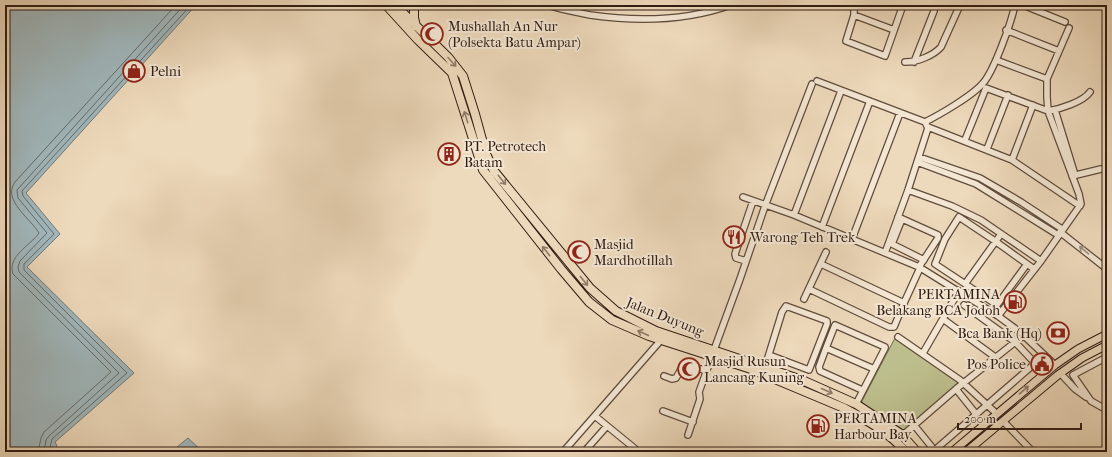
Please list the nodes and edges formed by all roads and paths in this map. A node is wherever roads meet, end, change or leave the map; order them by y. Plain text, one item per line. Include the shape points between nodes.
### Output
1 (414, 5) edge
2 (548, 5) edge
3 (731, 5) edge
4 (854, 5) edge
5 (903, 5) edge
6 (935, 5) edge
7 (960, 5) edge
8 (1015, 5) edge
9 (1024, 5) edge
10 (393, 7) edge
11 (854, 15) junction
12 (1065, 22) dead end
13 (417, 27) junction
14 (1069, 28) dead end
15 (894, 30) junction
16 (1006, 30) junction
17 (1060, 51) junction
18 (996, 60) junction
19 (905, 62) dead end
20 (914, 62) junction
21 (1047, 79) junction
22 (841, 91) junction
23 (1090, 92) dead end
24 (1008, 95) junction
25 (870, 102) junction
26 (1033, 105) junction
27 (1048, 110) junction
28 (1055, 110) junction
29 (900, 113) junction
30 (927, 124) junction
31 (965, 140) junction
32 (987, 149) junction
33 (918, 160) junction
34 (1012, 160) junction
35 (1101, 169) dead end
36 (1074, 176) junction
37 (908, 190) junction
38 (743, 198) dead end
39 (753, 201) junction
40 (765, 206) junction
41 (1080, 206) junction
42 (794, 215) junction
43 (900, 218) junction
44 (822, 227) junction
45 (1060, 232) junction
46 (1001, 234) junction
47 (852, 239) junction
48 (995, 241) junction
49 (826, 252) dead end
50 (885, 253) junction
51 (924, 260) junction
52 (746, 261) junction
53 (1040, 261) junction
54 (569, 262) junction
55 (821, 264) junction
56 (1028, 264) junction
57 (920, 268) junction
58 (561, 269) junction
59 (1034, 269) junction
60 (1107, 269) edge
61 (1019, 275) junction
62 (1025, 281) junction
63 (965, 284) junction
64 (809, 289) junction
65 (959, 291) junction
66 (804, 298) dead end
67 (904, 303) junction
68 (964, 305) dead end
69 (998, 316) junction
70 (943, 319) junction
71 (1107, 334) edge
72 (1024, 335) junction
73 (898, 337) dead end
74 (661, 340) junction
75 (1015, 342) junction
76 (1107, 345) edge
77 (826, 348) junction
78 (1078, 349) junction
79 (713, 353) junction
80 (923, 353) junction
81 (769, 355) junction
82 (995, 357) junction
83 (1107, 357) edge
84 (1082, 358) junction
85 (1055, 365) junction
86 (765, 367) junction
87 (806, 369) junction
88 (874, 369) junction
89 (706, 370) junction
90 (1060, 373) junction
91 (664, 376) dead end
92 (797, 382) junction
93 (964, 383) junction
94 (956, 389) junction
95 (862, 390) junction
96 (1090, 401) junction
97 (856, 404) junction
98 (987, 404) junction
99 (1107, 410) edge
100 (663, 411) dead end
101 (976, 414) junction
102 (996, 414) junction
103 (595, 416) junction
104 (1003, 421) junction
105 (693, 422) junction
106 (914, 425) junction
107 (608, 426) junction
108 (688, 435) dead end
109 (903, 436) junction
110 (960, 449) edge
111 (564, 452) edge
112 (584, 452) edge
113 (639, 452) edge
114 (906, 452) edge
115 (917, 452) edge
116 (952, 452) edge
117 (966, 452) edge
118 (1033, 452) edge

1 - 13 highway
2 - 3 street via 582,13 642,20 702,14
4 - 11 street
5 - 15 street
6 - 20 street
7 - 20 street via 942,47
8 - 16 street
9 - 12 street
10 - 13 highway, Jalan Duyung
58 -> 10 highway, Jalan Duyung via 483,170 452,73 418,40
11 - 15 street
11 - 15 street via 847,43 885,56
13 -> 54 highway, Jalan Duyung via 463,76 486,154 494,171
14 - 17 street
16 - 17 street
16 - 18 street
17 - 21 street
18 - 21 street
18 - 30 street via 981,86
19 - 20 street
21 - 27 street
22 - 25 street
22 - 40 street via 814,82
22 - 42 street
23 - 28 street via 1085,98
24 - 26 street
24 - 31 street via 986,88
24 - 32 street
25 - 29 street
25 - 44 street
26 - 27 street
26 - 34 street
27 - 28 street
27 - 36 street
28 - 36 street
29 - 30 street
29 - 47 street
30 - 31 street
30 - 33 street
31 - 32 street
32 - 34 street
33 - 37 street
33 - 45 street via 980,178 1021,202
34 - 41 street
35 - 36 street
36 - 41 street
37 - 43 street
37 - 46 street via 962,210
38 - 39 street
39 - 40 street
39 - 52 street via 735,256
40 - 42 street
40 - 52 street
41 - 45 street
42 - 44 street
43 - 50 street
43 - 51 street via 892,244
43 - 51 street via 938,235
44 - 47 street
45 - 53 street
60 -> 45 street
46 - 48 street
46 - 53 street
47 - 50 street
48 - 56 street
48 - 63 street
48 - 63 street via 959,218 945,240 935,264
49 - 55 street
50 - 57 street
51 - 57 street
52 - 79 street
53 - 59 street
54 - 58 highway
54 -> 79 highway, Jalan Duyung via 590,288 616,312
55 - 64 street
55 - 67 street
56 - 59 street
56 - 61 street
57 - 65 street
57 - 67 street
74 -> 58 highway, Jalan Duyung via 606,316 585,298
59 - 62 street
61 - 62 street
61 - 63 street via 997,305
62 - 69 street
64 - 66 street
64 - 67 street via 892,328
65 - 69 street
65 - 70 street
68 - 75 street
69 - 72 street
70 - 80 street
70 - 82 street
71 - 78 main road
72 - 75 street
72 - 85 street
73 - 80 street
74 - 79 highway, Jalan Duyung
74 - 103 street
75 - 82 street
75 - 98 street via 1033,362 1032,366
76 - 84 main road
77 - 88 street
77 - 88 street via 836,325 883,345 885,348
77 - 95 street via 820,370
78 - 84 main road
78 - 85 main road
79 - 86 highway, Jalan Duyung
79 - 89 street
79 - 92 highway, Jalan Duyung via 751,369
80 - 93 street
81 - 86 street
81 - 87 street
81 - 87 street via 786,306 824,319 827,324 810,368
82 - 93 street
83 - 96 street via 1073,375
84 - 90 main road
102 -> 85 main road
86 - 92 highway, Jalan Duyung
87 - 92 street
88 - 95 street
89 - 91 street via 683,366 677,378
89 - 105 street via 698,393 700,399
90 - 96 street
90 - 104 main road
92 -> 97 highway, Jalan Duyung
92 - 114 highway, Jalan Duyung via 858,415
93 - 94 street
93 - 98 street
94 - 101 street
94 - 106 street
95 - 97 street
96 - 99 street
97 - 109 highway, Jalan Duyung
98 - 101 street
98 - 102 street
100 - 105 street
101 - 106 street via 935,449
102 - 110 main road
103 - 107 street
103 - 111 street
104 - 117 main road
104 - 118 street
105 - 108 street
106 - 109 street
107 - 112 street
107 - 113 street
109 - 115 highway, Jalan Duyung
110 - 116 main road

